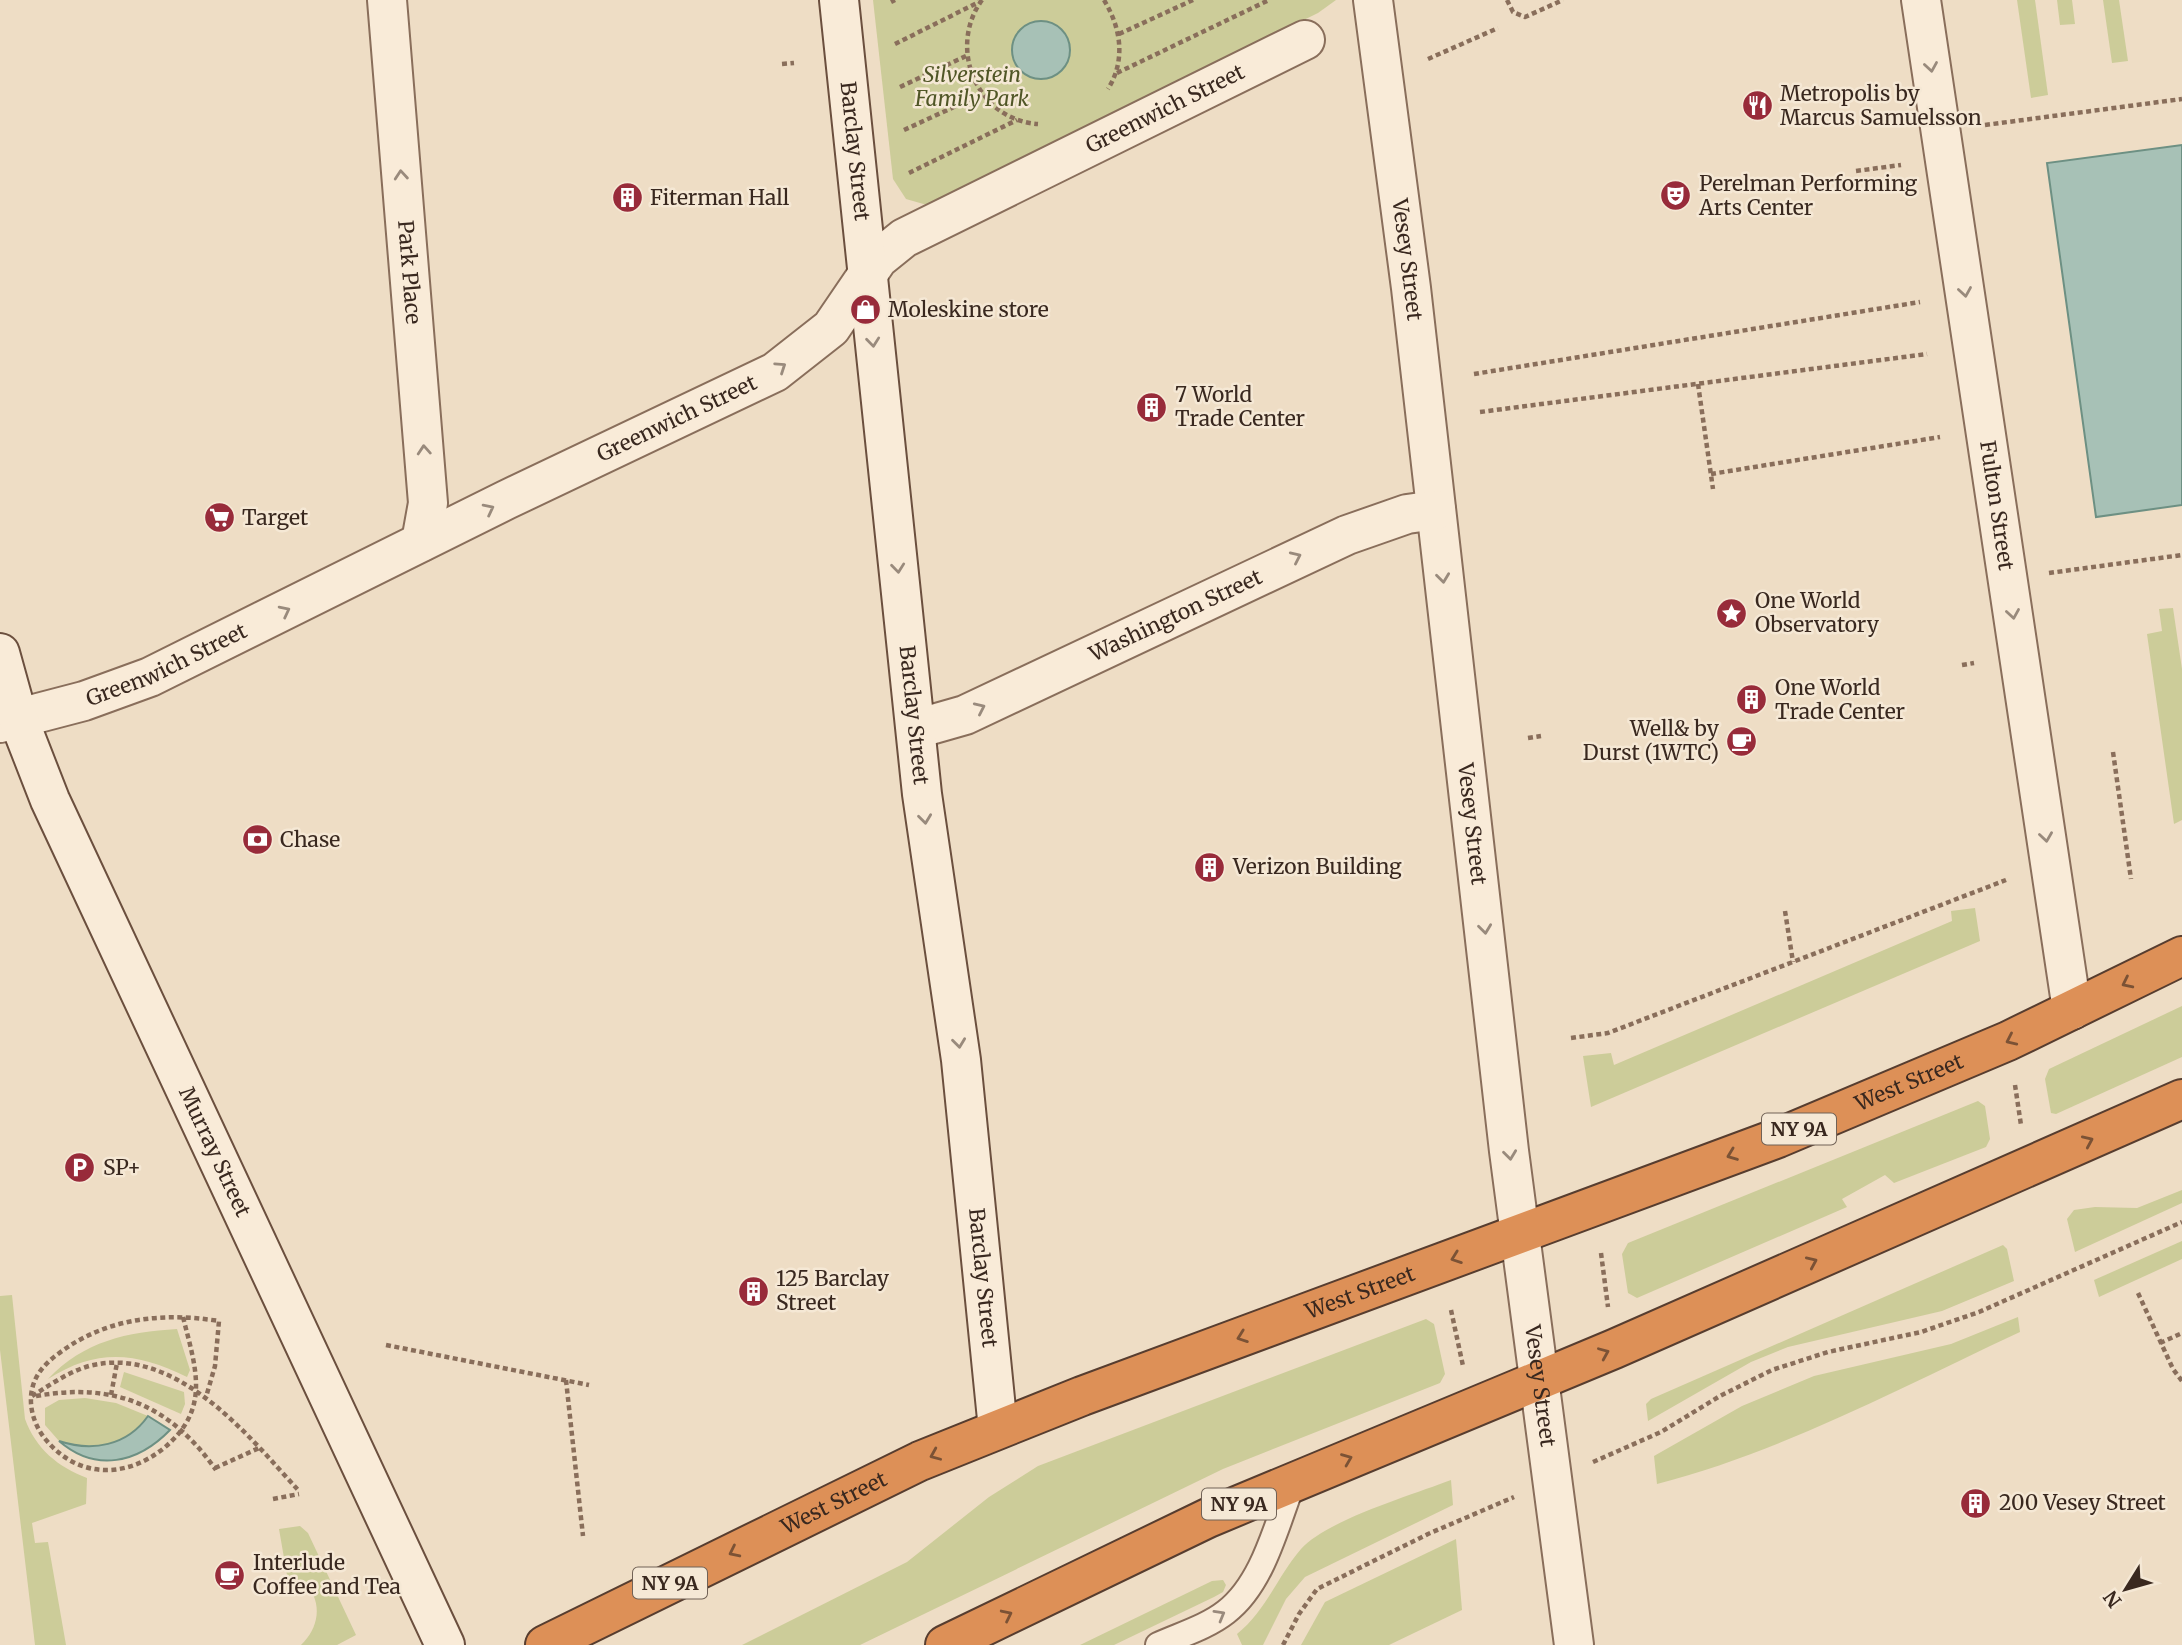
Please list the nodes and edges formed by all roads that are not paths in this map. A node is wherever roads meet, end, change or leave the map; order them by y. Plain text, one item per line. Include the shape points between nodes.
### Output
1 (387, 0) edge
2 (839, 0) edge
3 (1373, 0) edge
4 (1921, 0) edge
5 (1306, 40) dead end
6 (867, 274) junction
7 (1436, 510) junction
8 (421, 542) junction
9 (0, 653) edge
10 (9, 721) edge
11 (916, 729) junction
12 (2182, 956) edge
13 (2072, 1010) junction
14 (2182, 1099) edge
15 (1520, 1236) junction
16 (1541, 1380) junction
17 (998, 1429) junction
18 (1294, 1480) junction
19 (445, 1645) edge
20 (545, 1645) edge
21 (945, 1645) edge
22 (1158, 1645) edge
23 (1574, 1645) edge

8 -> 1 street, Park Place via 428,503
2 - 6 street, Barclay Street
3 - 7 street, Vesey Street
4 -> 13 street, Fulton Street
5 - 6 street, Greenwich Street via 904,237
8 -> 6 street, Greenwich Street via 775,372 831,328
6 -> 11 street, Barclay Street
11 -> 7 street, Washington Street via 965,715 1347,535 1408,514
7 -> 15 street, Vesey Street
10 -> 8 street, Greenwich Street via 150,677
9 - 10 street, Murray Street
10 - 19 street, Murray Street
11 -> 17 street, Barclay Street via 961,1060
12 -> 13 highway, West Street / NY 9A
13 -> 15 highway, West Street / NY 9A via 1875,1098
16 -> 14 highway, NY 9A
15 - 16 street, Vesey Street
15 -> 17 highway, West Street / NY 9A
18 -> 16 highway, NY 9A
16 - 23 street, Vesey Street
17 -> 20 highway, West Street / NY 9A via 859,1489
21 -> 18 highway, NY 9A
22 -> 18 lane via 1224,1614 1237,1603 1254,1576

